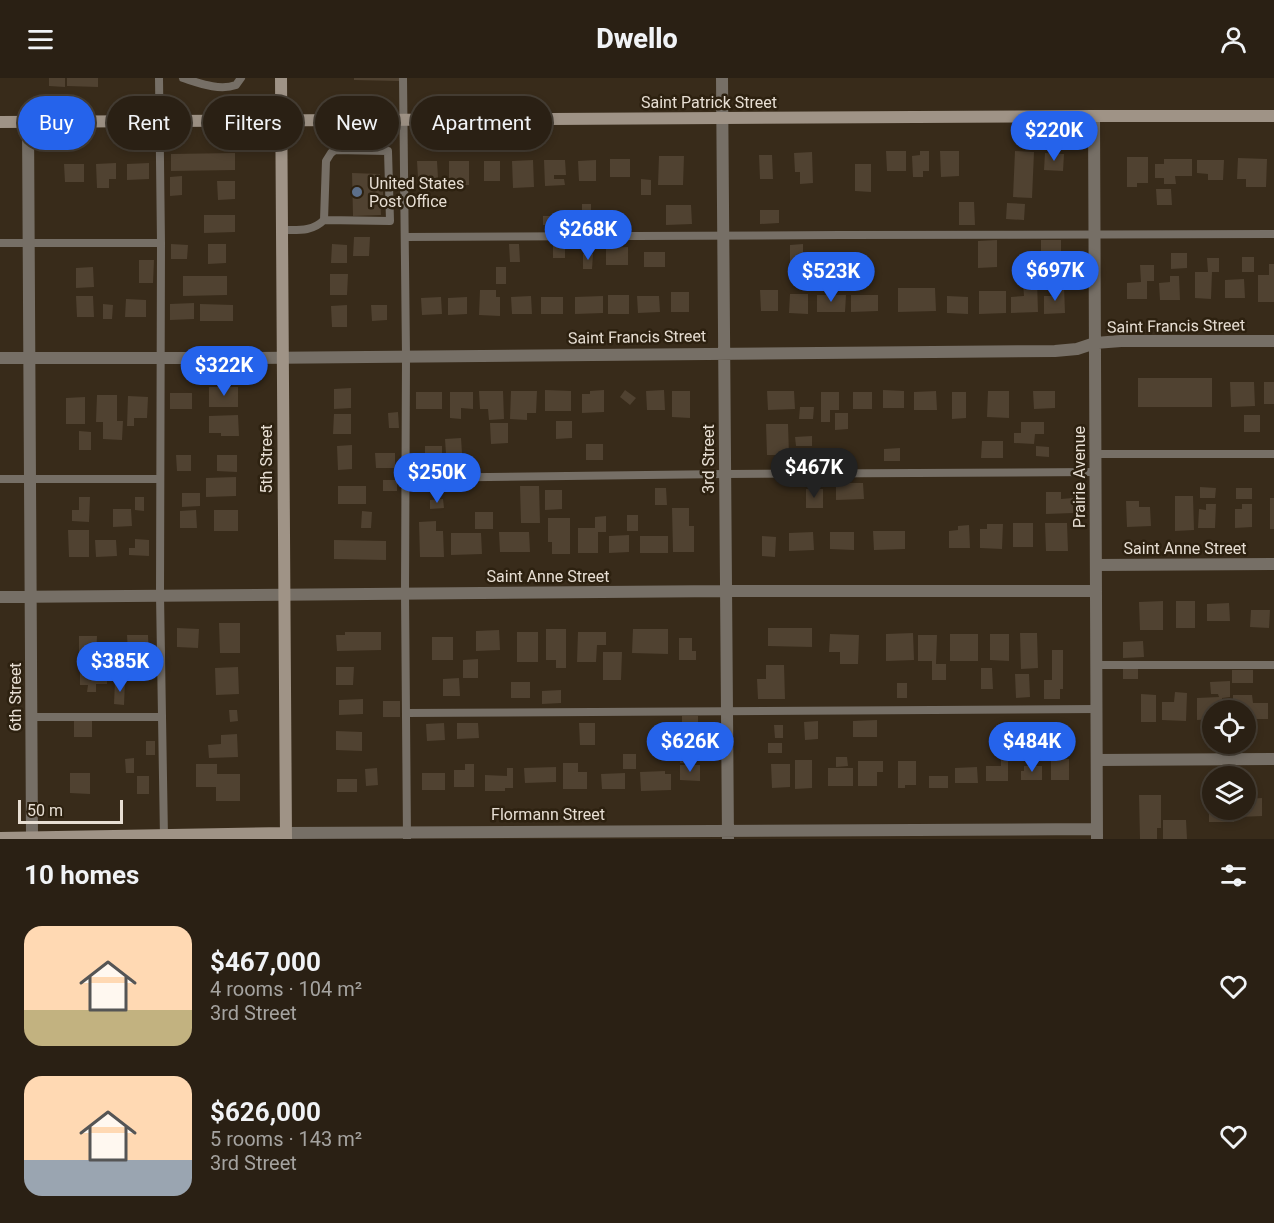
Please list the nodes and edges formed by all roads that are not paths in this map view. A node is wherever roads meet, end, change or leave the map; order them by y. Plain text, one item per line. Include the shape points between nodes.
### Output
1 (159, 78) edge
2 (183, 78) edge
3 (241, 78) edge
4 (281, 78) edge
5 (403, 78) edge
6 (722, 78) edge
7 (159, 96) edge
8 (281, 96) edge
9 (1094, 116) junction
10 (1274, 116) edge
11 (722, 118) junction
12 (399, 120) edge
13 (403, 120) junction
14 (0, 122) edge
15 (18, 122) edge
16 (28, 150) edge
17 (160, 150) edge
18 (281, 150) edge
19 (377, 151) joint
20 (324, 220) junction
21 (282, 230) junction
22 (1094, 233) junction
23 (1274, 234) edge
24 (405, 237) junction
25 (723, 237) junction
26 (29, 242) junction
27 (0, 243) edge
28 (161, 243) junction
29 (1274, 341) edge
30 (1095, 343) junction
31 (724, 353) junction
32 (406, 356) junction
33 (282, 357) junction
34 (0, 358) edge
35 (30, 358) junction
36 (160, 358) junction
37 (1095, 454) junction
38 (1274, 454) edge
39 (1095, 472) junction
40 (725, 474) junction
41 (406, 478) junction
42 (0, 479) edge
43 (30, 479) junction
44 (160, 479) junction
45 (1274, 564) edge
46 (1096, 565) junction
47 (726, 591) junction
48 (1096, 591) junction
49 (405, 593) junction
50 (283, 594) junction
51 (160, 595) junction
52 (0, 597) edge
53 (31, 597) junction
54 (1096, 664) junction
55 (1274, 665) edge
56 (1096, 709) junction
57 (727, 711) junction
58 (406, 713) junction
59 (31, 717) junction
60 (162, 717) junction
61 (1274, 759) edge
62 (1097, 760) junction
63 (728, 834) edge
64 (1097, 834) edge
65 (407, 835) edge
66 (584, 835) edge
67 (285, 836) edge
68 (164, 837) edge
69 (0, 838) edge
70 (32, 839) edge

1 - 7 lane
2 - 3 lane via 223,87 236,85
4 - 8 main road, 5th Street
5 - 13 lane
6 - 11 street, 3rd Street
9 - 10 main road, Saint Patrick Street
9 - 11 main road, Saint Patrick Street
9 - 22 street, Prairie Avenue
11 - 13 main road, Saint Patrick Street
11 - 25 street, 3rd Street
12 - 13 main road, Saint Patrick Street
13 - 24 lane
14 - 15 main road, Saint Patrick Street
16 - 26 street, 6th Street
17 - 28 lane
18 - 21 main road, 5th Street
19 - 20 lane via 330,153 326,161
19 - 20 lane via 388,151 390,221
20 - 21 lane via 309,230
21 - 33 main road, 5th Street
22 - 23 lane
22 - 25 lane
22 - 30 street, Prairie Avenue
24 - 25 lane
24 - 32 lane
25 - 31 street, 3rd Street
26 - 27 lane
26 - 28 lane
26 - 35 street, 6th Street
28 - 36 lane
29 - 30 street, Saint Francis Street
30 - 31 street, Saint Francis Street via 1055,351
30 - 37 street, Prairie Avenue
31 - 32 street, Saint Francis Street
31 - 40 street, 3rd Street
32 - 33 street, Saint Francis Street
32 - 41 lane
33 - 36 street, Saint Francis Street
33 - 50 main road, 5th Street
34 - 35 street, Saint Francis Street
35 - 36 street, Saint Francis Street
35 - 43 street, 6th Street
36 - 44 lane
37 - 38 lane
37 - 39 street, Prairie Avenue
39 - 40 lane
39 - 46 street, Prairie Avenue
40 - 41 lane
40 - 47 street, 3rd Street
41 - 49 lane
42 - 43 lane
43 - 44 lane
43 - 53 street, 6th Street
44 - 51 lane
45 - 46 street, Saint Anne Street
46 - 48 street, Prairie Avenue
47 - 48 street, Saint Anne Street
47 - 49 street, Saint Anne Street
47 - 57 street, 3rd Street
48 - 54 street, Prairie Avenue
49 - 50 street, Saint Anne Street
49 - 58 lane
50 - 51 street, Saint Anne Street
50 - 67 main road, 5th Street
51 - 53 street, Saint Anne Street
51 - 60 lane
52 - 53 street, Saint Anne Street
53 - 59 street, 6th Street
54 - 55 lane
54 - 56 street, Prairie Avenue
56 - 57 lane
56 - 62 street, Prairie Avenue
57 - 58 lane
57 - 63 street, 3rd Street
58 - 65 lane
59 - 60 lane
59 - 70 street, 6th Street
60 - 68 lane
61 - 62 street
62 - 64 street, Prairie Avenue
63 - 64 street, Flormann Street
63 - 66 street, Flormann Street
65 - 66 street, Flormann Street
65 - 67 street, Flormann Street
67 - 68 main road, Flormann Street
68 - 70 main road, Flormann Street
69 - 70 main road, Flormann Street

